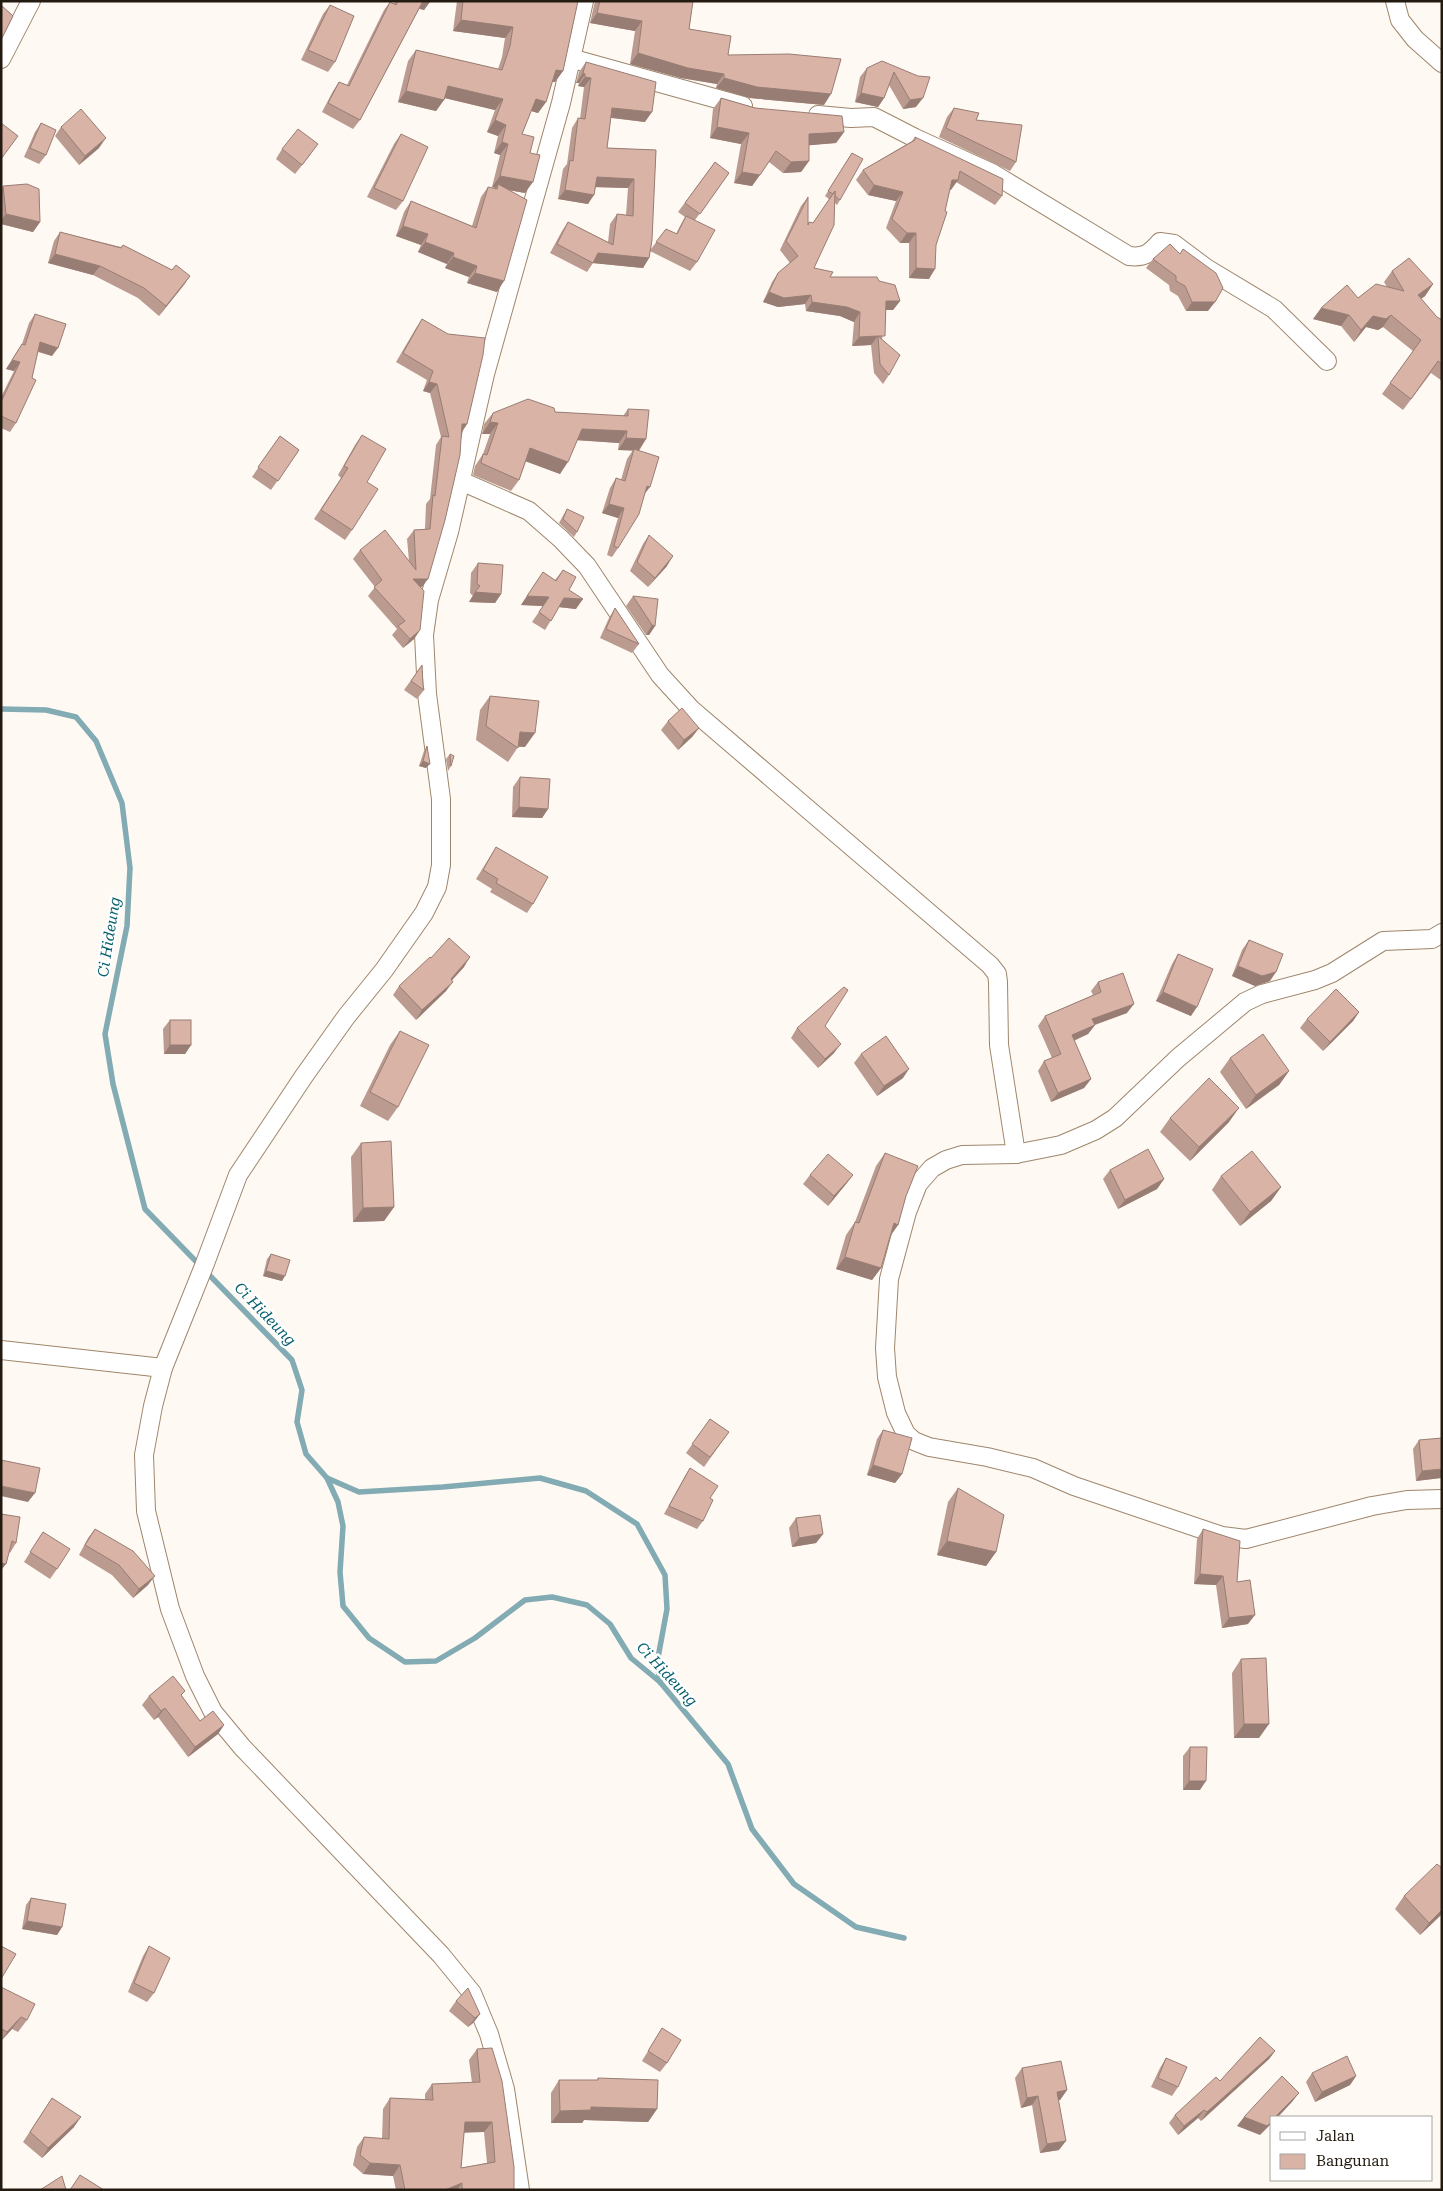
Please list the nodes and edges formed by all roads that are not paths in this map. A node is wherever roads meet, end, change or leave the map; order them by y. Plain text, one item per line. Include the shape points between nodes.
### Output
1 (31, 1) edge
2 (584, 1) edge
3 (1395, 1) edge
4 (570, 58) junction
5 (1, 59) edge
6 (1442, 63) edge
7 (760, 109) edge
8 (798, 113) edge
9 (1327, 361) dead end
10 (460, 481) junction
11 (1442, 933) edge
12 (1016, 1154) junction
13 (1, 1350) edge
14 (162, 1368) junction
15 (1442, 1499) edge
16 (520, 2190) edge

1 - 5 street
2 - 4 street
3 - 6 street via 1400,20
4 - 7 street
4 - 10 street via 561,103 484,374
8 - 9 street via 874,117 992,173 1130,256 1147,256 1160,242 1174,244 1274,310
10 - 12 street via 529,511 561,539 587,566 660,675 684,703 997,974 999,1045
10 - 14 street via 450,532 429,600 424,635 427,694 441,799 438,887 414,927 304,1076 238,1175
11 - 12 street via 1432,939 1383,941 1332,973 1246,1002 1178,1058 1115,1118 1061,1145
12 - 15 street via 962,1155 946,1160 932,1168 918,1184 907,1212 889,1279 885,1348 887,1377 896,1413 906,1434 914,1441 1033,1468 1074,1486 1199,1529 1246,1539 1372,1506
13 - 14 street
14 - 16 street via 144,1454 146,1511 170,1610 195,1676 213,1712 242,1747 441,1955 472,1994 489,2034 505,2089

